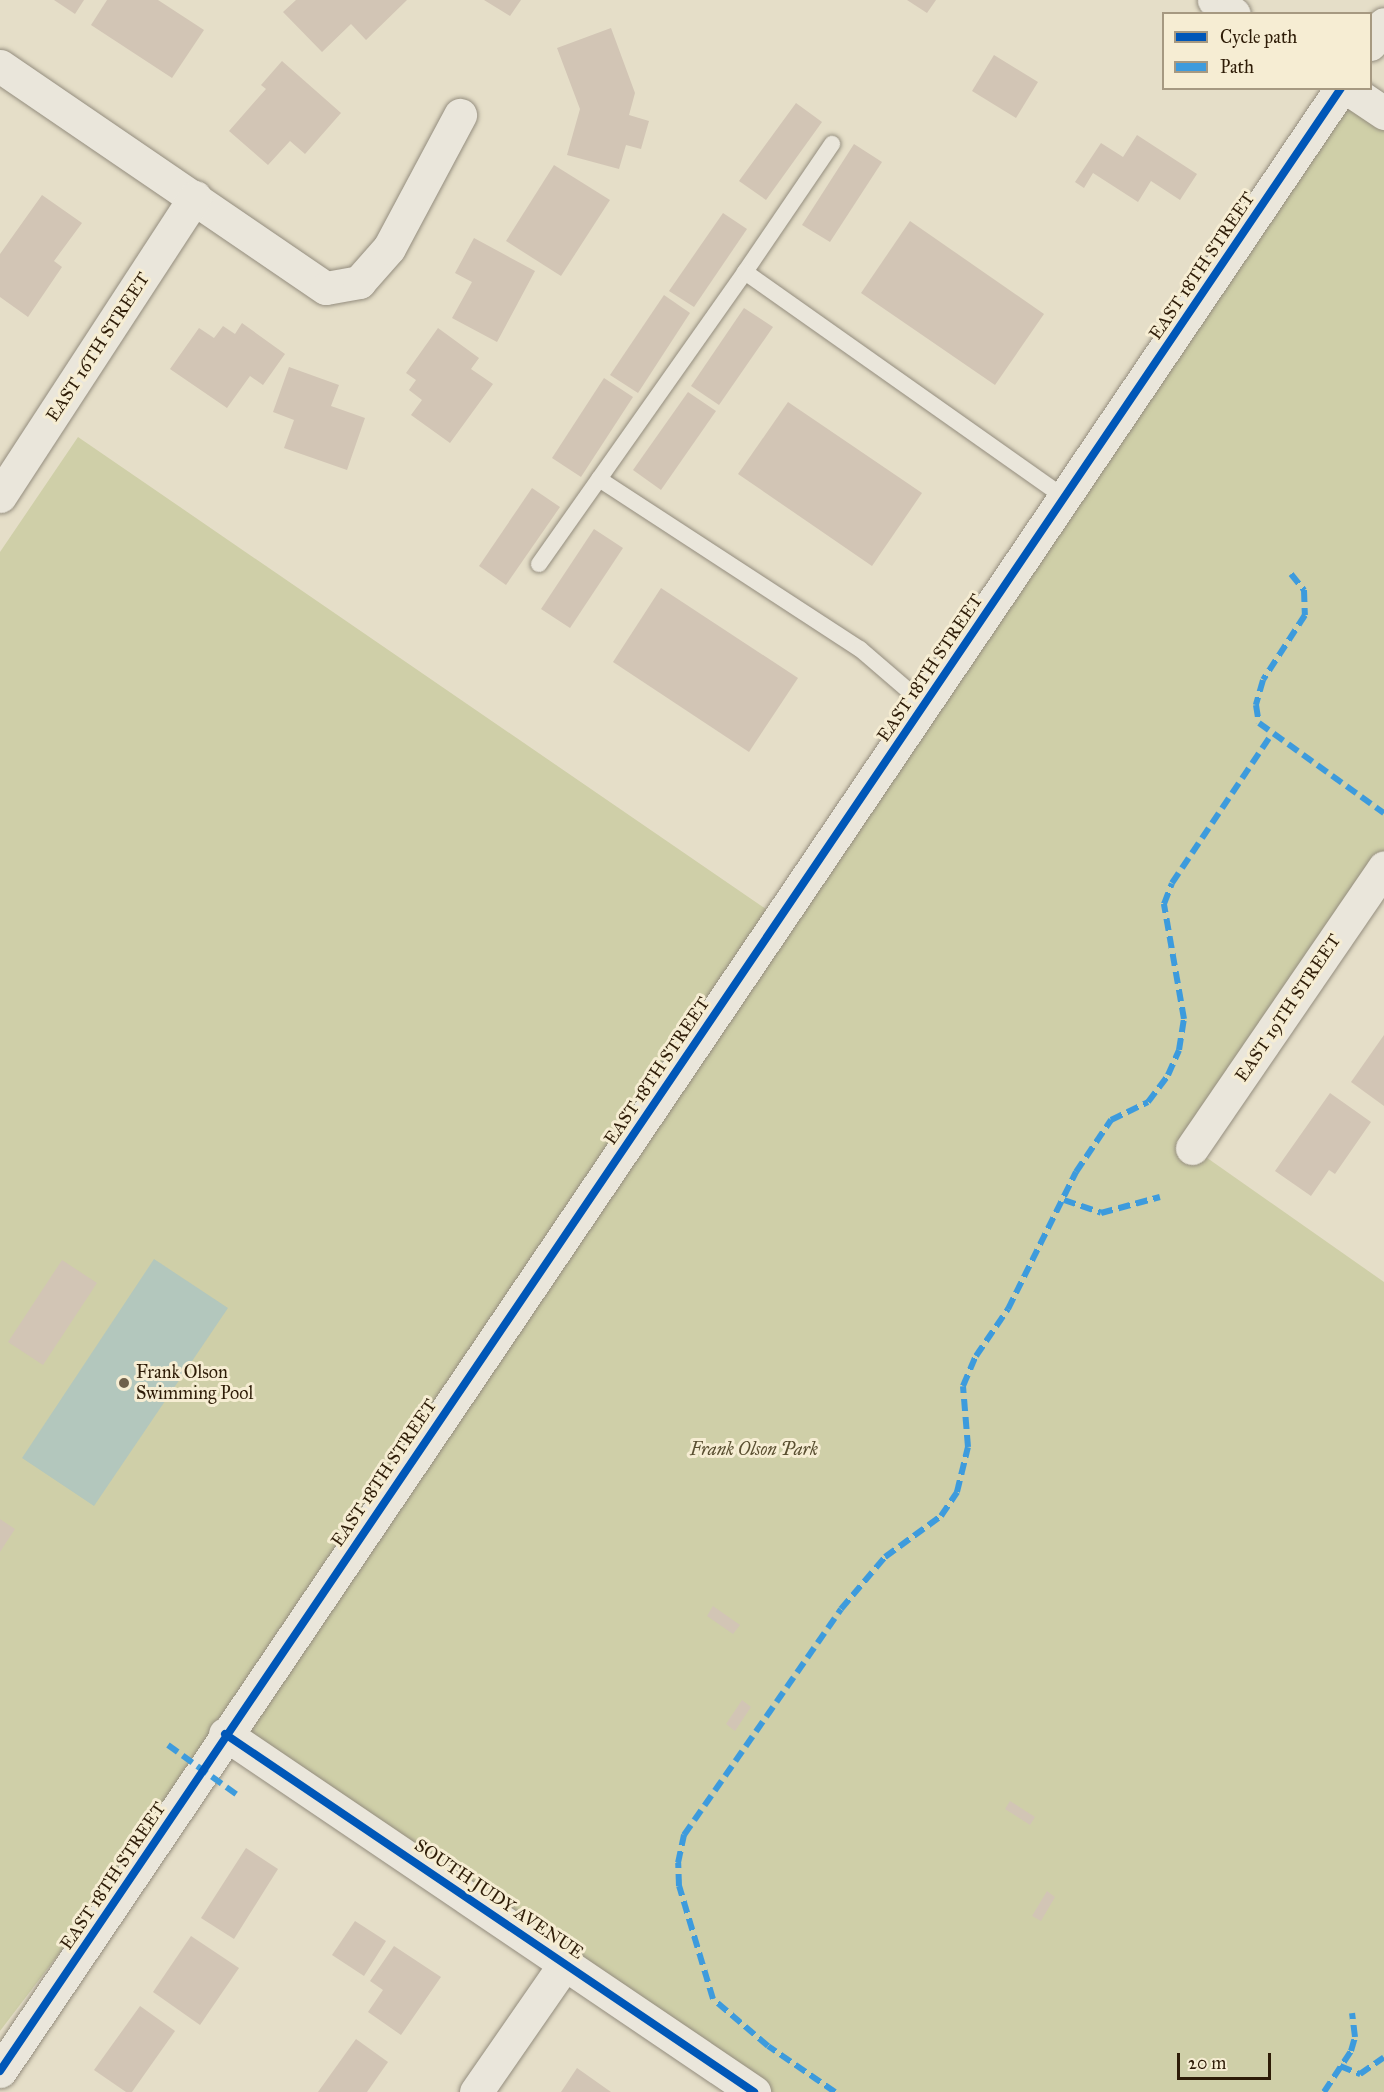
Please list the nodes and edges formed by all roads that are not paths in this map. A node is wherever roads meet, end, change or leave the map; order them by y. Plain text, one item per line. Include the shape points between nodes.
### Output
1 (1214, 0) edge
2 (1231, 12) edge
3 (1384, 24) edge
4 (1372, 42) edge
5 (0, 66) edge
6 (1340, 90) edge
7 (1350, 90) edge
8 (1384, 113) edge
9 (460, 115) dead end
10 (832, 144) dead end
11 (195, 197) junction
12 (745, 272) junction
13 (599, 479) junction
14 (0, 496) edge
15 (1064, 497) junction
16 (539, 564) dead end
17 (924, 704) junction
18 (1384, 868) edge
19 (1192, 1148) dead end
20 (225, 1734) junction
21 (566, 1962) junction
22 (0, 2071) edge
23 (476, 2092) edge
24 (754, 2092) edge

1 - 2 street
3 - 4 street
5 - 11 street
6 - 15 street, EAST 18TH STREET
7 - 8 street
9 - 11 street via 389,248 359,282 326,288
10 - 12 lane
11 - 14 street, EAST 16TH STREET
12 - 13 lane
12 - 15 lane
13 - 16 lane
13 - 17 lane via 861,649
15 - 17 street, EAST 18TH STREET
17 - 20 street, EAST 18TH STREET
18 - 19 street, EAST 19TH STREET
20 - 21 street, SOUTH JUDY AVENUE
20 - 22 street, EAST 18TH STREET
21 - 23 street
21 - 24 street, SOUTH JUDY AVENUE

